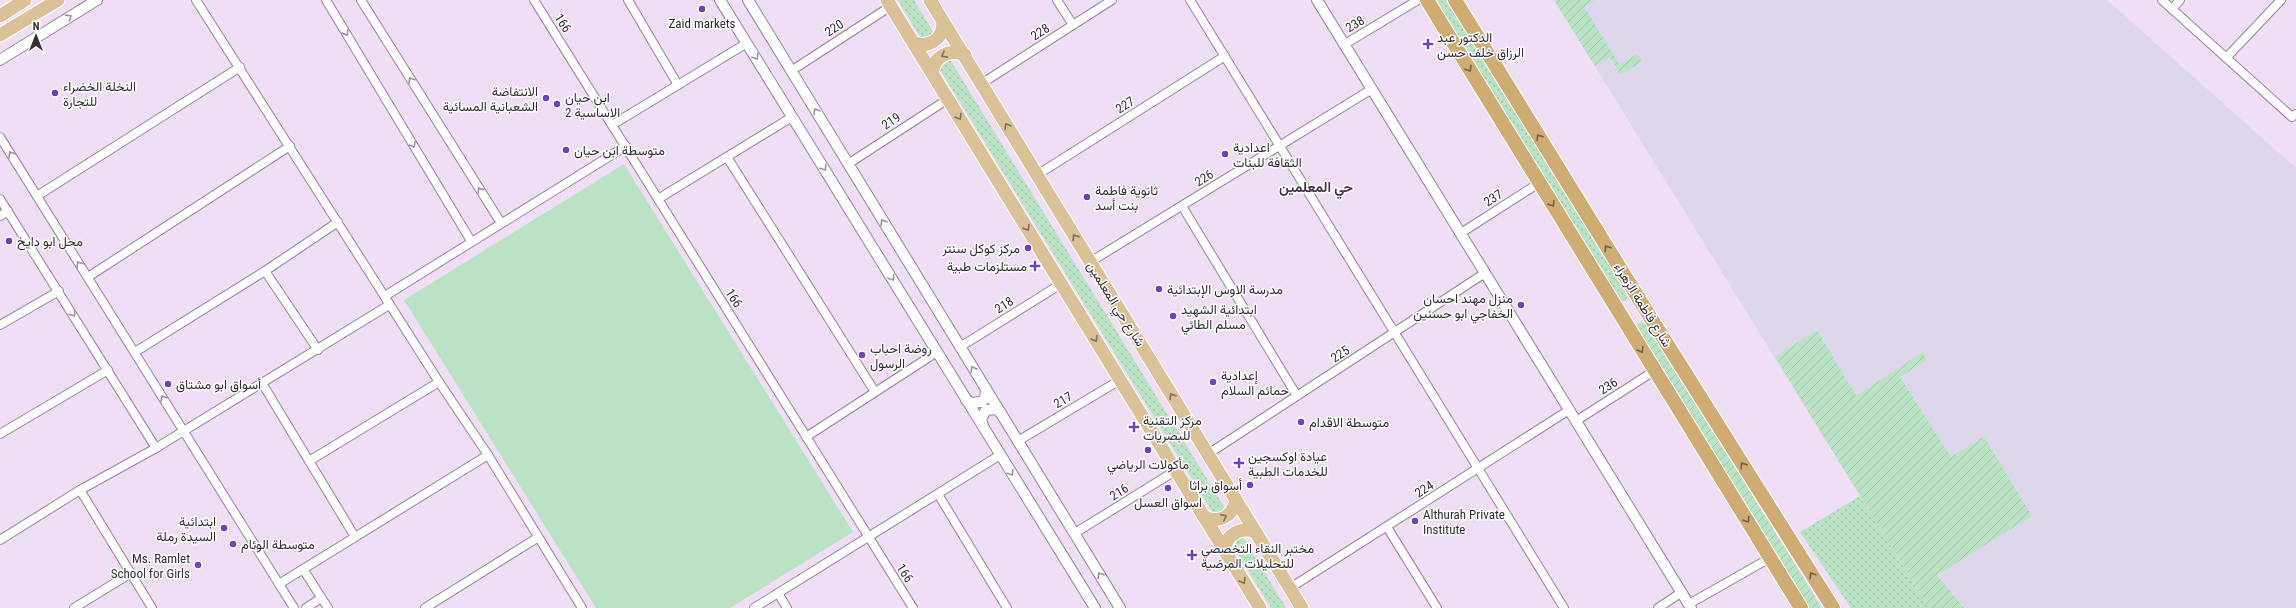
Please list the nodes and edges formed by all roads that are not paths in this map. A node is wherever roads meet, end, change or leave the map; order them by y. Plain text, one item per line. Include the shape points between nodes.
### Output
1 (25, 0) edge
2 (58, 0) edge
3 (97, 0) edge
4 (196, 0) edge
5 (326, 0) edge
6 (361, 0) edge
7 (534, 0) edge
8 (628, 0) edge
9 (720, 0) edge
10 (748, 0) edge
11 (930, 0) edge
12 (1057, 0) edge
13 (1112, 0) edge
14 (1190, 0) edge
15 (1317, 0) edge
16 (1418, 0) edge
17 (1427, 0) edge
18 (1455, 0) edge
19 (2162, 0) edge
20 (2180, 0) edge
21 (2281, 0) edge
22 (889, 3) edge
23 (2172, 8) junction
24 (0, 16) edge
25 (943, 22) junction
26 (1073, 25) junction
27 (0, 35) edge
28 (747, 43) junction
29 (914, 44) junction
30 (1344, 44) junction
31 (965, 55) junction
32 (1225, 56) junction
33 (2226, 58) junction
34 (0, 60) edge
35 (240, 67) junction
36 (791, 71) junction
37 (932, 72) junction
38 (678, 84) junction
39 (981, 84) junction
40 (1372, 89) junction
41 (948, 98) junction
42 (2296, 114) edge
43 (792, 117) junction
44 (612, 125) junction
45 (0, 136) edge
46 (290, 146) junction
47 (626, 146) junction
48 (1280, 146) junction
49 (727, 157) junction
50 (848, 164) junction
51 (1037, 175) junction
52 (1539, 183) junction
53 (37, 196) junction
54 (0, 199) edge
55 (658, 199) junction
56 (1182, 206) junction
57 (8, 211) junction
58 (0, 216) edge
59 (338, 222) junction
60 (501, 223) junction
61 (1461, 233) junction
62 (471, 241) junction
63 (1090, 262) junction
64 (265, 271) junction
65 (1485, 273) junction
66 (88, 277) junction
67 (1061, 284) junction
68 (59, 291) junction
69 (1635, 293) junction
70 (385, 296) junction
71 (1613, 304) junction
72 (390, 305) junction
73 (1652, 320) junction
74 (0, 325) edge
75 (1630, 332) junction
76 (1395, 333) junction
77 (960, 347) junction
78 (318, 350) junction
79 (134, 352) junction
80 (937, 352) junction
81 (108, 370) junction
82 (1654, 371) junction
83 (1120, 380) junction
84 (439, 382) junction
85 (262, 383) junction
86 (986, 389) junction
87 (875, 392) junction
88 (1297, 396) junction
89 (966, 400) junction
90 (1570, 410) junction
91 (1000, 413) junction
92 (1576, 420) junction
93 (982, 426) junction
94 (184, 431) junction
95 (0, 434) edge
96 (806, 437) junction
97 (1018, 441) junction
98 (156, 448) junction
99 (1208, 454) junction
100 (488, 455) junction
101 (1000, 455) junction
102 (309, 461) junction
103 (1478, 468) junction
104 (1176, 470) junction
105 (80, 490) junction
106 (938, 494) junction
107 (1236, 500) junction
108 (1204, 517) junction
109 (1387, 527) junction
110 (1256, 532) junction
111 (1075, 533) junction
112 (355, 537) junction
113 (869, 537) junction
114 (537, 538) junction
115 (0, 540) edge
116 (1224, 550) junction
117 (1770, 558) junction
118 (303, 569) junction
119 (131, 573) junction
120 (279, 584) junction
121 (1290, 588) junction
122 (1682, 592) junction
123 (778, 593) junction
124 (321, 598) junction
125 (1690, 606) edge
126 (74, 608) edge
127 (152, 608) edge
128 (294, 608) edge
129 (306, 608) edge
130 (328, 608) edge
131 (425, 608) edge
132 (582, 608) edge
133 (754, 608) edge
134 (787, 608) edge
135 (913, 608) edge
136 (1007, 608) edge
137 (1095, 608) edge
138 (1120, 608) edge
139 (1258, 608) edge
140 (1302, 608) edge
141 (1437, 608) edge
142 (1564, 608) edge
143 (1658, 608) edge
144 (1801, 608) edge
145 (1833, 608) edge

1 - 24 main road
2 - 27 main road
34 -> 3 street
4 - 35 street
5 -> 62 street
60 -> 6 street
7 - 44 street, 166
8 - 38 street
9 - 28 street
10 - 36 street
11 - 25 main road, شارع حي المعلمين
12 - 26 street
13 - 26 street, 228
14 - 32 street
15 - 30 street
16 - 30 street, 238
17 -> 52 highway, شارع فاطمة الزهراء
69 -> 18 highway, شارع فاطمة الزهراء
19 - 23 street
20 - 23 street
21 - 33 street
22 - 29 main road
22 - 36 street, 220
23 - 33 street
25 - 29 main road via 942,32 932,42
25 - 31 main road, شارع حي المعلمين
26 - 39 street, 228
28 - 38 street
28 -> 43 street
29 - 37 main road
30 - 40 street
31 -> 37 main road via 956,52 943,54 936,60
31 - 39 main road, شارع حي المعلمين
32 - 48 street
32 - 51 street, 227
33 - 42 street via 2292,117
35 - 46 street
35 - 53 street
50 -> 36 street
37 - 41 main road
38 - 44 street
51 -> 39 main road, شارع حي المعلمين
40 - 48 street, 226
40 - 61 street
41 - 50 street, 219
41 -> 67 main road
43 - 49 street
43 -> 80 street
44 - 47 street, 166
53 -> 45 street
46 - 59 street
46 - 66 street
47 - 55 street, 166
47 - 60 street
48 - 56 street, 226
48 - 76 street
49 - 55 street
49 - 87 street
77 -> 50 street
63 -> 51 main road, شارع حي المعلمين
52 - 61 street, 237
52 -> 71 highway, شارع فاطمة الزهراء
66 -> 53 street
54 - 57 street
55 - 96 street, 166
56 - 63 street, 226
56 - 88 street
57 - 58 street
57 - 68 street
59 - 64 street
59 - 70 street
60 - 62 street
61 - 65 street
62 - 70 street
99 -> 63 main road, شارع حي المعلمين
64 - 78 street
64 - 79 street
65 - 76 street, 225
65 - 90 street
66 - 79 street
67 - 77 street, 218
67 -> 83 main road
68 - 74 street
68 -> 81 street
69 - 71 highway via 1627,304
69 - 73 highway, شارع فاطمة الزهراء
70 - 72 street
71 - 75 highway, شارع فاطمة الزهراء
72 - 78 street
72 - 84 street
73 - 75 highway via 1639,322
145 -> 73 highway, شارع فاطمة الزهراء
75 -> 82 highway, شارع فاطمة الزهراء
76 - 88 street, 225
76 - 103 street
86 -> 77 street
78 - 85 street
94 -> 79 street
80 - 87 street
80 - 89 street
81 - 95 street
81 - 98 street
82 - 92 street, 236
82 -> 117 highway, شارع فاطمة الزهراء
83 - 97 street, 217
83 - 104 main road
84 - 100 street
84 - 102 street
85 - 94 street
85 - 102 street
86 - 89 street via 985,399 981,402 971,403
86 - 91 street
87 - 96 street
88 - 99 street, 225
89 - 93 street
90 - 92 street
90 - 103 street, 224
91 - 93 street via 996,409 986,410 981,419
91 - 97 street
92 - 122 street
93 - 101 street
94 - 98 street
94 - 120 street
96 - 113 street, 166
97 - 111 street
98 - 105 street
99 - 107 main road, شارع حي المعلمين
100 - 112 street
100 - 114 street
101 - 106 street
101 -> 137 street
102 - 112 street
103 - 109 street, 224
103 - 142 street
104 - 108 main road
104 - 111 street, 216
105 - 115 street
105 - 119 street
106 - 113 street
106 - 136 street
108 -> 107 main road via 1213,520 1223,519 1234,509
107 - 110 main road, شارع حي المعلمين
108 - 116 main road
109 - 121 street, 224
109 - 141 street
110 - 116 main road via 1235,532
110 - 121 main road, شارع حي المعلمين
138 -> 111 street
112 - 118 street
113 - 123 street
113 - 135 street, 166
114 - 131 street
114 - 132 street
116 -> 139 main road
117 - 125 street
117 - 144 highway, شارع فاطمة الزهراء
118 - 120 street
118 - 124 street
119 - 126 street
119 - 127 street
120 - 128 street
121 - 140 main road, شارع حي المعلمين
122 - 125 street
122 - 143 street
123 - 133 street
123 - 134 street
124 - 129 street
124 - 130 street

